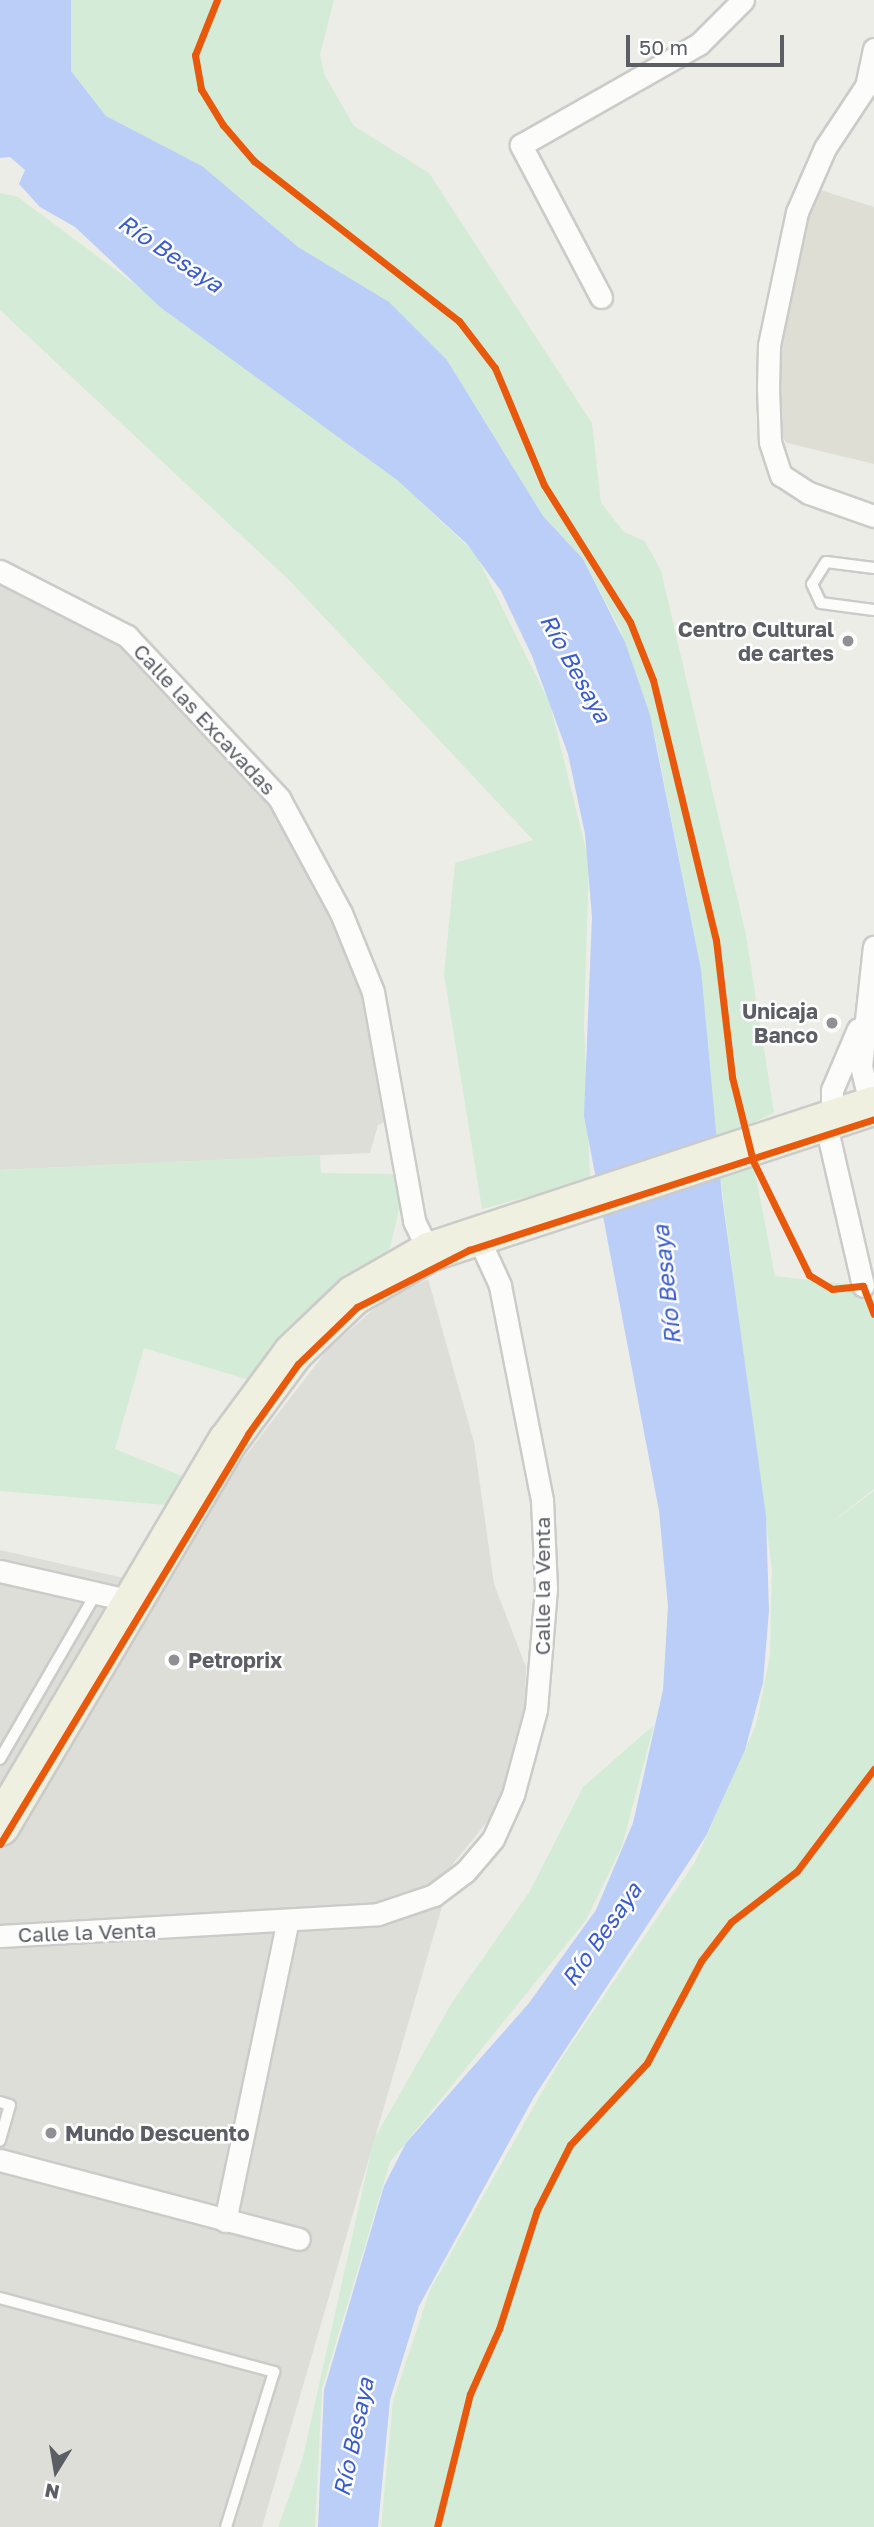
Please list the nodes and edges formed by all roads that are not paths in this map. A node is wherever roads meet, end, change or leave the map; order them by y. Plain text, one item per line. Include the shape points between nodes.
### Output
1 (743, 0) edge
2 (874, 49) edge
3 (601, 297) dead end
4 (874, 516) edge
5 (874, 568) edge
6 (0, 571) edge
7 (874, 610) edge
8 (874, 947) edge
9 (865, 1015) junction
10 (873, 1107) edge
11 (822, 1122) junction
12 (490, 1232) junction
13 (429, 1252) junction
14 (863, 1286) dead end
15 (0, 1571) edge
16 (115, 1596) junction
17 (0, 1759) edge
18 (0, 1826) edge
19 (287, 1923) junction
20 (0, 1936) edge
21 (0, 2102) edge
22 (0, 2141) edge
23 (0, 2160) edge
24 (225, 2221) junction
25 (299, 2239) dead end
26 (0, 2298) edge
27 (226, 2527) edge

1 - 3 street via 699,44 522,145
2 - 4 street via 866,86 825,148 797,212 769,345 768,388 770,442 781,475 803,491
5 - 7 lane via 826,562 811,584 821,603
6 - 13 street, Calle las Excavadas via 127,636 279,798 373,992 407,1189
8 - 9 street
9 - 10 street via 862,1072
9 - 11 street
10 - 11 highway
11 - 12 highway
11 - 14 street
12 - 13 highway
12 - 19 street, Calle la Venta via 542,1500 544,1650 513,1795 493,1839 465,1872 434,1895 378,1914
13 - 16 highway via 354,1295 293,1353
15 - 16 street
16 - 17 lane
16 - 18 highway
19 - 20 street, Calle la Venta
19 - 24 street
21 - 22 lane via 10,2105
23 - 24 street
24 - 25 street
26 - 27 lane via 274,2372

